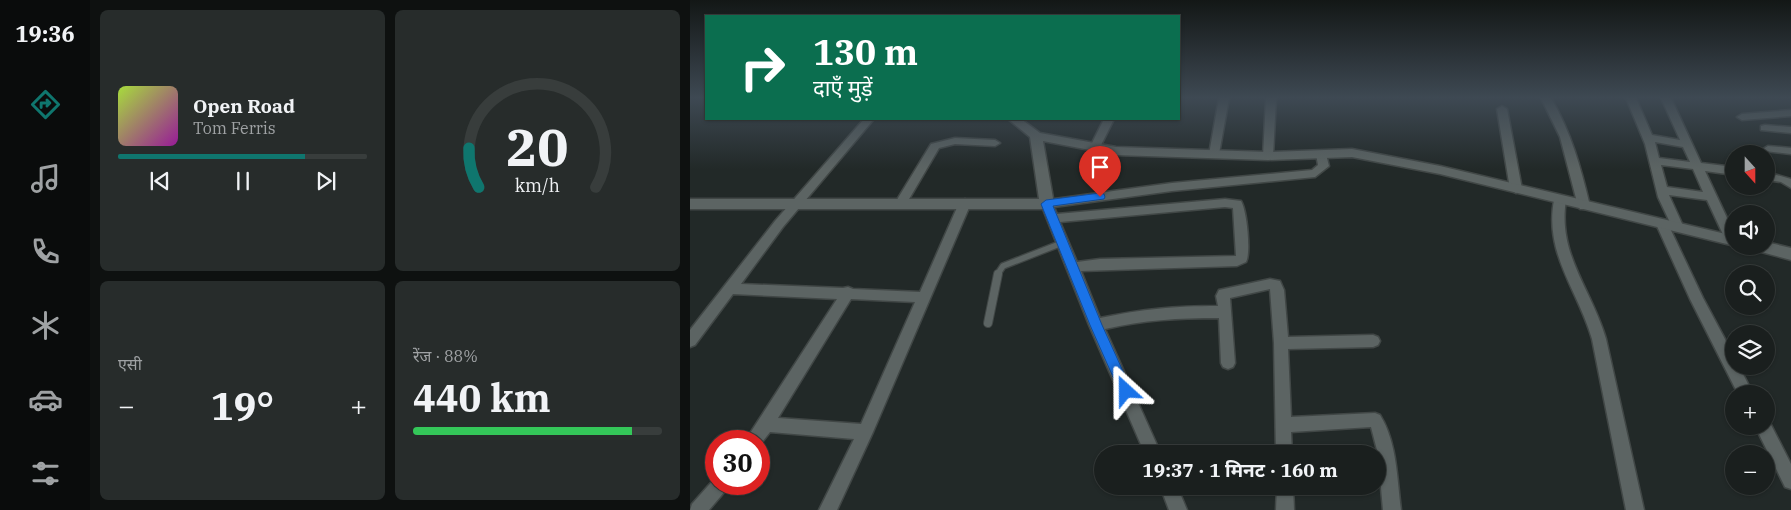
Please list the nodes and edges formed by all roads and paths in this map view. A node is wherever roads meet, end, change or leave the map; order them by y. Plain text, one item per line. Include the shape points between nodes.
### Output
1 (867, 122) edge
2 (1018, 122) edge
3 (1108, 122) edge
4 (1220, 122) edge
5 (1270, 122) edge
6 (1504, 122) edge
7 (1560, 122) edge
8 (1641, 122) edge
9 (1676, 122) edge
10 (1765, 128) dead end
11 (1791, 130) edge
12 (1036, 136) junction
13 (1648, 138) junction
14 (995, 143) dead end
15 (1686, 144) junction
16 (1095, 147) junction
17 (1775, 149) edge
18 (1791, 150) edge
19 (1214, 154) junction
20 (1268, 156) junction
21 (1323, 160) junction
22 (1654, 161) junction
23 (1696, 166) junction
24 (1725, 170) edge
25 (1775, 178) edge
26 (1791, 184) edge
27 (1516, 189) junction
28 (1662, 190) junction
29 (1711, 197) junction
30 (798, 203) junction
31 (901, 203) junction
32 (965, 203) junction
33 (690, 204) edge
34 (1046, 204) junction
35 (1584, 206) junction
36 (1558, 207) junction
37 (1052, 219) junction
38 (1662, 224) junction
39 (1725, 226) edge
40 (1678, 228) junction
41 (1725, 238) edge
42 (1062, 243) junction
43 (1775, 251) edge
44 (1790, 255) edge
45 (1072, 267) junction
46 (730, 289) junction
47 (848, 292) junction
48 (924, 297) junction
49 (1225, 312) junction
50 (988, 323) dead end
51 (1096, 325) junction
52 (690, 341) edge
53 (1373, 341) dead end
54 (1282, 343) junction
55 (1228, 363) dead end
56 (1741, 385) edge
57 (766, 424) junction
58 (1284, 425) junction
59 (761, 430) edge
60 (865, 432) junction
61 (1768, 435) edge
62 (1149, 445) edge
63 (1284, 445) edge
64 (1791, 481) edge
65 (711, 495) edge
66 (1172, 495) edge
67 (1285, 495) edge
68 (698, 510) edge
69 (828, 510) edge
70 (1178, 510) edge
71 (1286, 510) edge
72 (1392, 510) edge
73 (1635, 510) edge

1 - 30 street
2 - 12 street
3 - 16 street
4 - 19 street
5 - 20 street
6 - 27 street
7 - 35 street via 1571,150
8 - 13 street
9 - 15 street
10 - 11 street
12 - 16 street
12 - 34 street
13 - 15 street
13 - 22 street
14 - 31 street via 938,144
15 - 23 street
16 - 19 street via 1116,151
17 - 18 street
19 - 20 street
20 - 21 street
21 - 27 street via 1352,153
21 - 34 street via 1315,172
22 - 23 street
22 - 28 street
23 - 24 street
23 - 29 street
25 - 26 street
27 - 36 street
28 - 29 street
28 - 40 street
29 - 39 street
30 - 31 street
30 - 33 street
30 - 46 street
31 - 32 street
32 - 34 street
32 - 48 street
34 - 37 street
35 - 36 street
35 - 38 street
36 - 73 street via 1556,229 1563,255 1597,332
37 - 42 street
37 - 45 street via 1225,203 1237,204 1239,208 1242,259 1237,261
38 - 40 street
38 - 56 street
40 - 41 street
42 - 45 street
42 - 50 lane via 1003,266 997,276
43 - 44 street
45 - 51 street
46 - 47 street
46 - 52 street
47 - 48 street
47 - 57 street
48 - 60 street
49 - 51 street via 1141,315
49 - 54 street via 1224,294 1275,285
49 - 55 street
51 - 62 street
53 - 54 street
54 - 58 street
57 - 59 street
57 - 60 street
58 - 63 street
58 - 72 street via 1375,420 1382,436
60 - 69 street
61 - 64 street
65 - 68 street
66 - 70 street
67 - 71 street

